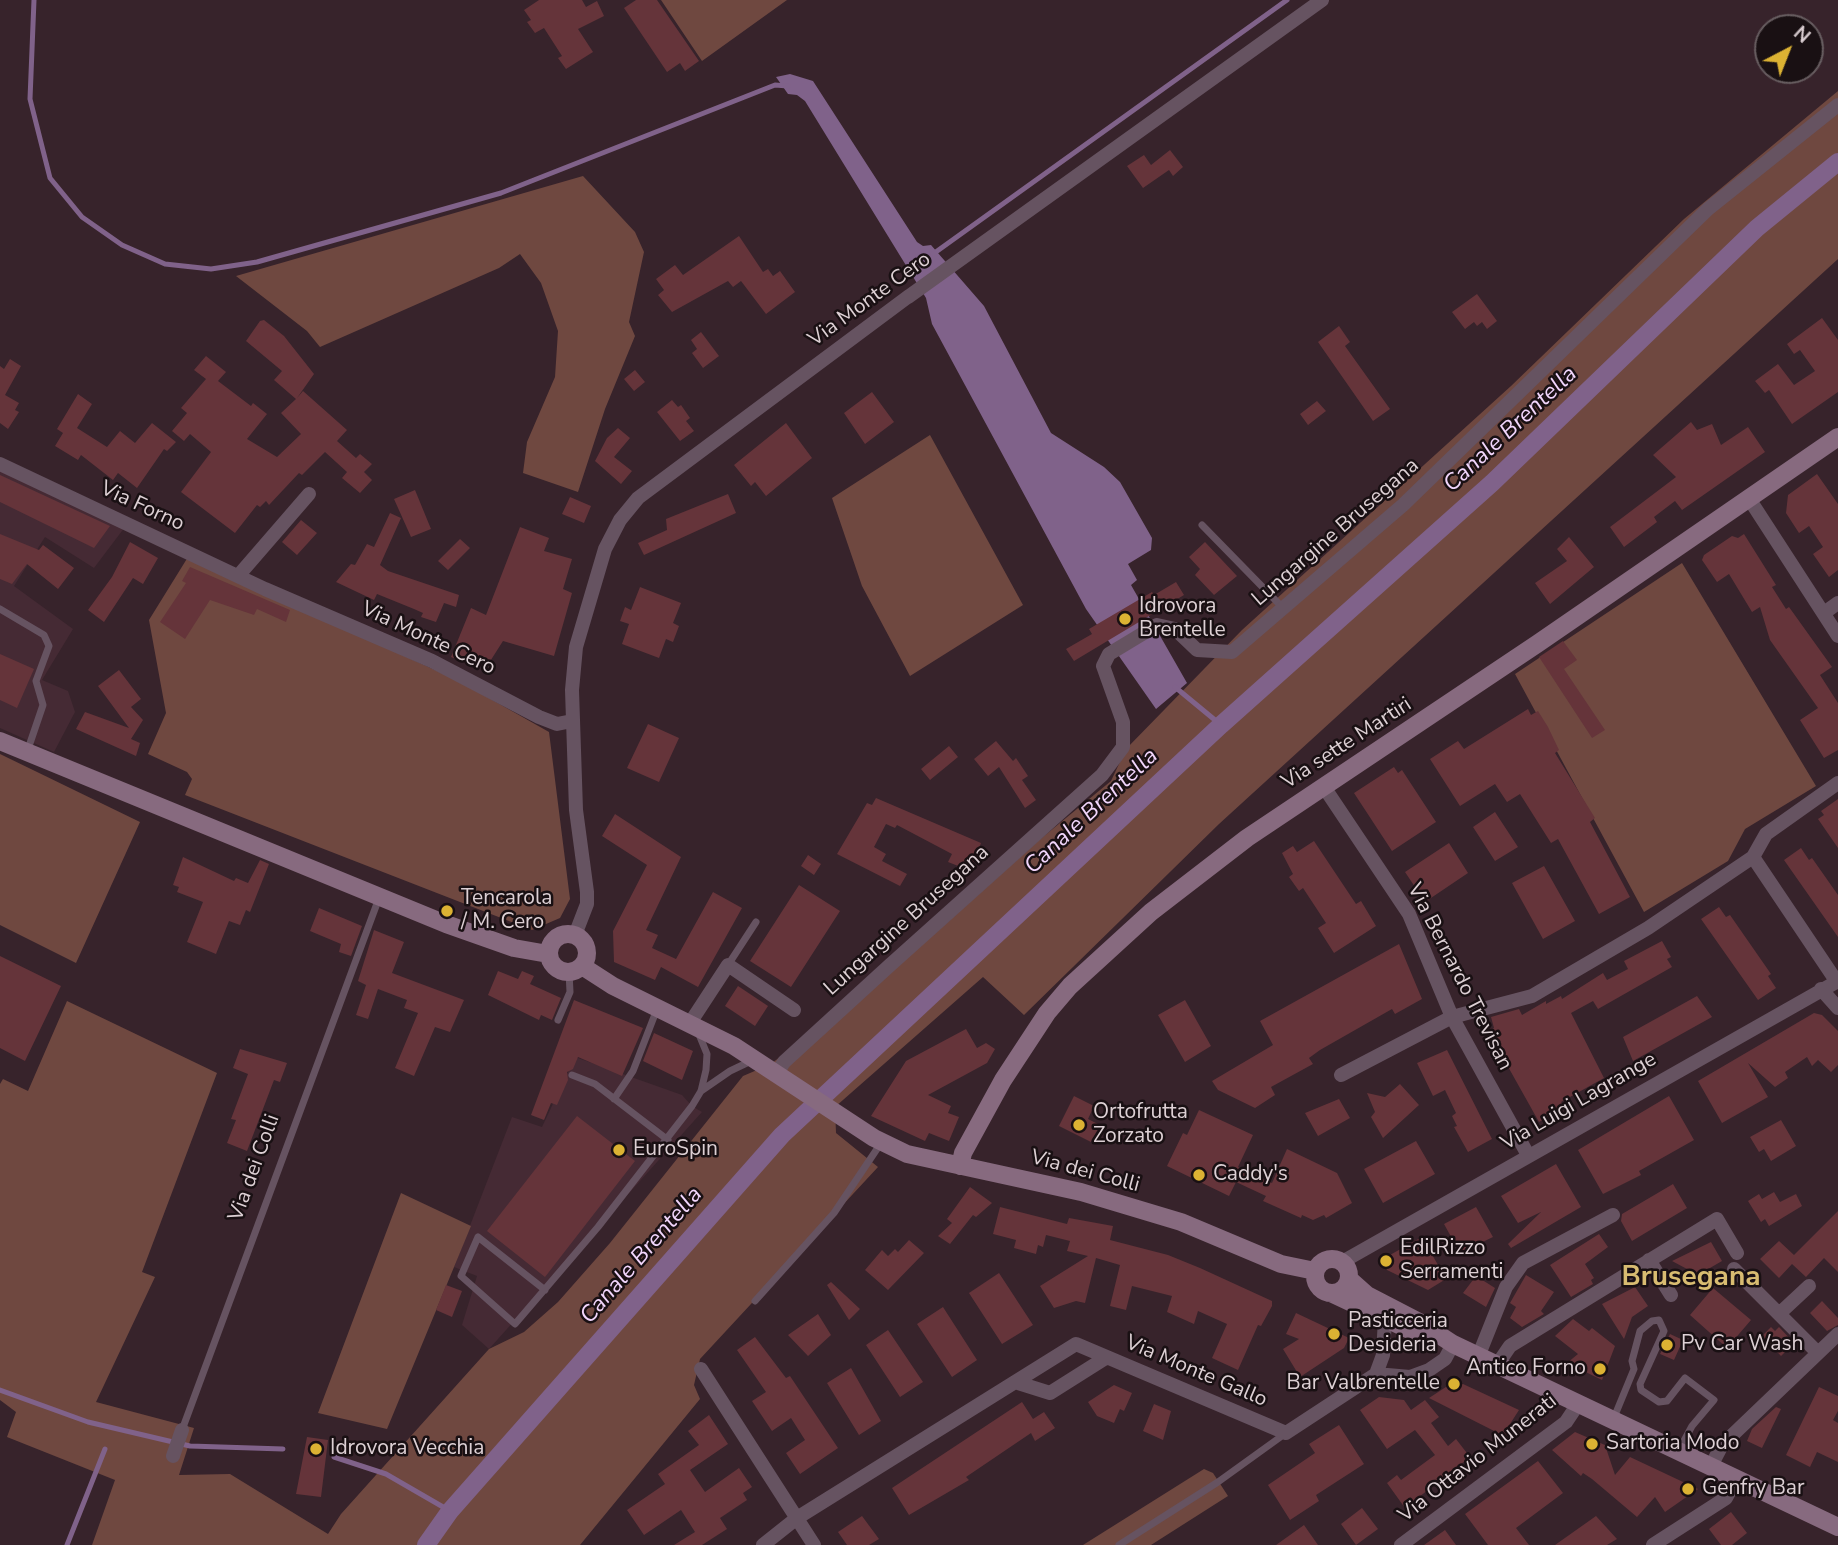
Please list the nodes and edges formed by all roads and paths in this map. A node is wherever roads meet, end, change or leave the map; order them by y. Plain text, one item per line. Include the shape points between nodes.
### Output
1 (1322, 0) edge
2 (1838, 105) edge
3 (1838, 437) edge
4 (0, 464) edge
5 (309, 494) dead end
6 (1748, 498) junction
7 (1202, 525) dead end
8 (238, 576) junction
9 (265, 589) joint
10 (1838, 603) edge
11 (1283, 608) junction
12 (0, 609) edge
13 (1824, 613) junction
14 (1838, 636) edge
15 (572, 721) junction
16 (0, 741) edge
17 (27, 752) junction
18 (1838, 783) edge
19 (1324, 787) junction
20 (1753, 857) junction
21 (380, 897) junction
22 (756, 922) dead end
23 (575, 935) junction
24 (548, 954) junction
25 (729, 965) junction
26 (576, 969) junction
27 (1838, 981) edge
28 (1821, 989) junction
29 (657, 1007) junction
30 (1838, 1007) edge
31 (794, 1010) dead end
32 (1452, 1017) junction
33 (558, 1020) dead end
34 (693, 1024) junction
35 (757, 1059) junction
36 (572, 1075) dead end
37 (781, 1075) junction
38 (1341, 1075) dead end
39 (701, 1091) junction
40 (614, 1099) junction
41 (668, 1140) junction
42 (878, 1140) junction
43 (1528, 1155) junction
44 (960, 1166) junction
45 (1613, 1215) dead end
46 (1737, 1253) dead end
47 (1649, 1260) junction
48 (1734, 1269) dead end
49 (1345, 1270) junction
50 (1315, 1271) junction
51 (1809, 1286) dead end
52 (545, 1290) junction
53 (1331, 1293) junction
54 (1671, 1295) dead end
55 (755, 1300) dead end
56 (1780, 1313) junction
57 (1385, 1319) junction
58 (1838, 1334) edge
59 (1451, 1343) junction
60 (1818, 1353) junction
61 (1107, 1357) junction
62 (1478, 1357) junction
63 (1497, 1365) junction
64 (701, 1369) dead end
65 (1377, 1374) junction
66 (1015, 1382) junction
67 (1578, 1404) junction
68 (1613, 1421) junction
69 (182, 1430) joint
70 (1286, 1433) junction
71 (1678, 1451) junction
72 (173, 1456) dead end
73 (1711, 1466) junction
74 (1737, 1478) junction
75 (797, 1518) junction
76 (1838, 1527) edge
77 (763, 1545) edge
78 (814, 1545) edge
79 (1119, 1545) edge
80 (1401, 1545) edge
81 (1653, 1545) edge

1 - 15 street, Via Monte Cero via 908,297 638,498 605,549 576,647
2 - 11 street, Lungargine Brusegana via 1708,209 1403,505
3 - 6 main road, Via sette Martiri
4 - 8 street, Via Forno
5 - 8 street
6 - 13 street
6 - 19 main road, Via sette Martiri
7 - 11 lane
8 - 9 street, Via Forno
9 - 15 street, Via Monte Cero via 432,661 539,717 557,724
10 - 13 street
11 - 37 street, Lungargine Brusegana via 1232,652 1197,650 1175,629 1157,625 1109,654 1103,666 1123,722 1123,747 1102,775 784,1062
12 - 17 lane via 44,635 49,646 36,681 43,705
13 - 14 street
15 - 23 street, Via Monte Cero via 576,810 587,892
16 - 17 main road
17 - 21 main road
18 - 20 street via 1766,834
19 - 32 street, Via Bernardo Trevisan via 1409,914
19 - 44 main road, Via sette Martiri via 1204,869 1070,986 1018,1055
20 - 27 street
20 - 32 street via 1648,928 1532,996
21 - 24 main road via 514,948
21 - 69 lane, Via dei Colli
22 - 25 lane
23 - 24 main road via 556,938
23 - 26 main road via 586,949
24 - 26 main road via 555,968
25 - 31 street
25 - 34 street
26 - 29 main road
26 - 33 lane
27 - 28 street, Via Luigi Lagrange
28 - 30 street
28 - 43 street, Via Luigi Lagrange
29 - 34 main road
29 - 40 lane via 633,1071
32 - 38 street
32 - 43 street, Via Bernardo Trevisan
34 - 35 main road
34 - 39 lane via 706,1054
35 - 37 main road
35 - 39 lane
36 - 40 lane via 595,1084
37 - 42 main road, Via dei Colli
39 - 41 lane
40 - 41 lane
41 - 52 lane
42 - 44 main road, Via dei Colli via 907,1154
42 - 55 lane via 834,1213
43 - 49 street, Via Luigi Lagrange
44 - 50 main road, Via dei Colli via 1131,1206 1281,1264
45 - 62 street via 1524,1263 1506,1287
46 - 47 street via 1717,1219
47 - 54 street
47 - 63 street via 1510,1346
48 - 56 street
49 - 50 main road via 1326,1259
49 - 53 main road via 1346,1286
49 - 59 main road via 1367,1295
50 - 53 main road via 1318,1286
51 - 56 street
52 - 52 lane via 515,1324 461,1276 478,1237
53 - 57 main road
56 - 60 street
57 - 59 main road
57 - 65 street
58 - 60 street
59 - 62 main road
59 - 65 street via 1445,1359 1429,1370 1410,1377
60 - 73 street via 1722,1445
61 - 66 street, Via Monte Gallo via 1050,1393
61 - 66 street, Via Monte Gallo via 1076,1344
61 - 70 street, Via Monte Gallo
62 - 63 main road
63 - 67 main road
64 - 75 street
65 - 70 street
66 - 75 street, Via Monte Gallo
67 - 68 main road
67 - 80 street, Via Ottavio Munerati via 1566,1422
68 - 71 main road
68 - 71 lane via 1634,1369 1640,1331 1659,1320 1664,1331 1641,1390 1659,1402 1667,1401 1685,1378 1714,1400
69 - 72 street, Via dei Colli
70 - 79 lane
71 - 73 main road
73 - 74 main road
74 - 76 main road
74 - 81 street via 1726,1498
75 - 77 street, Via Monte Gallo
75 - 78 street

